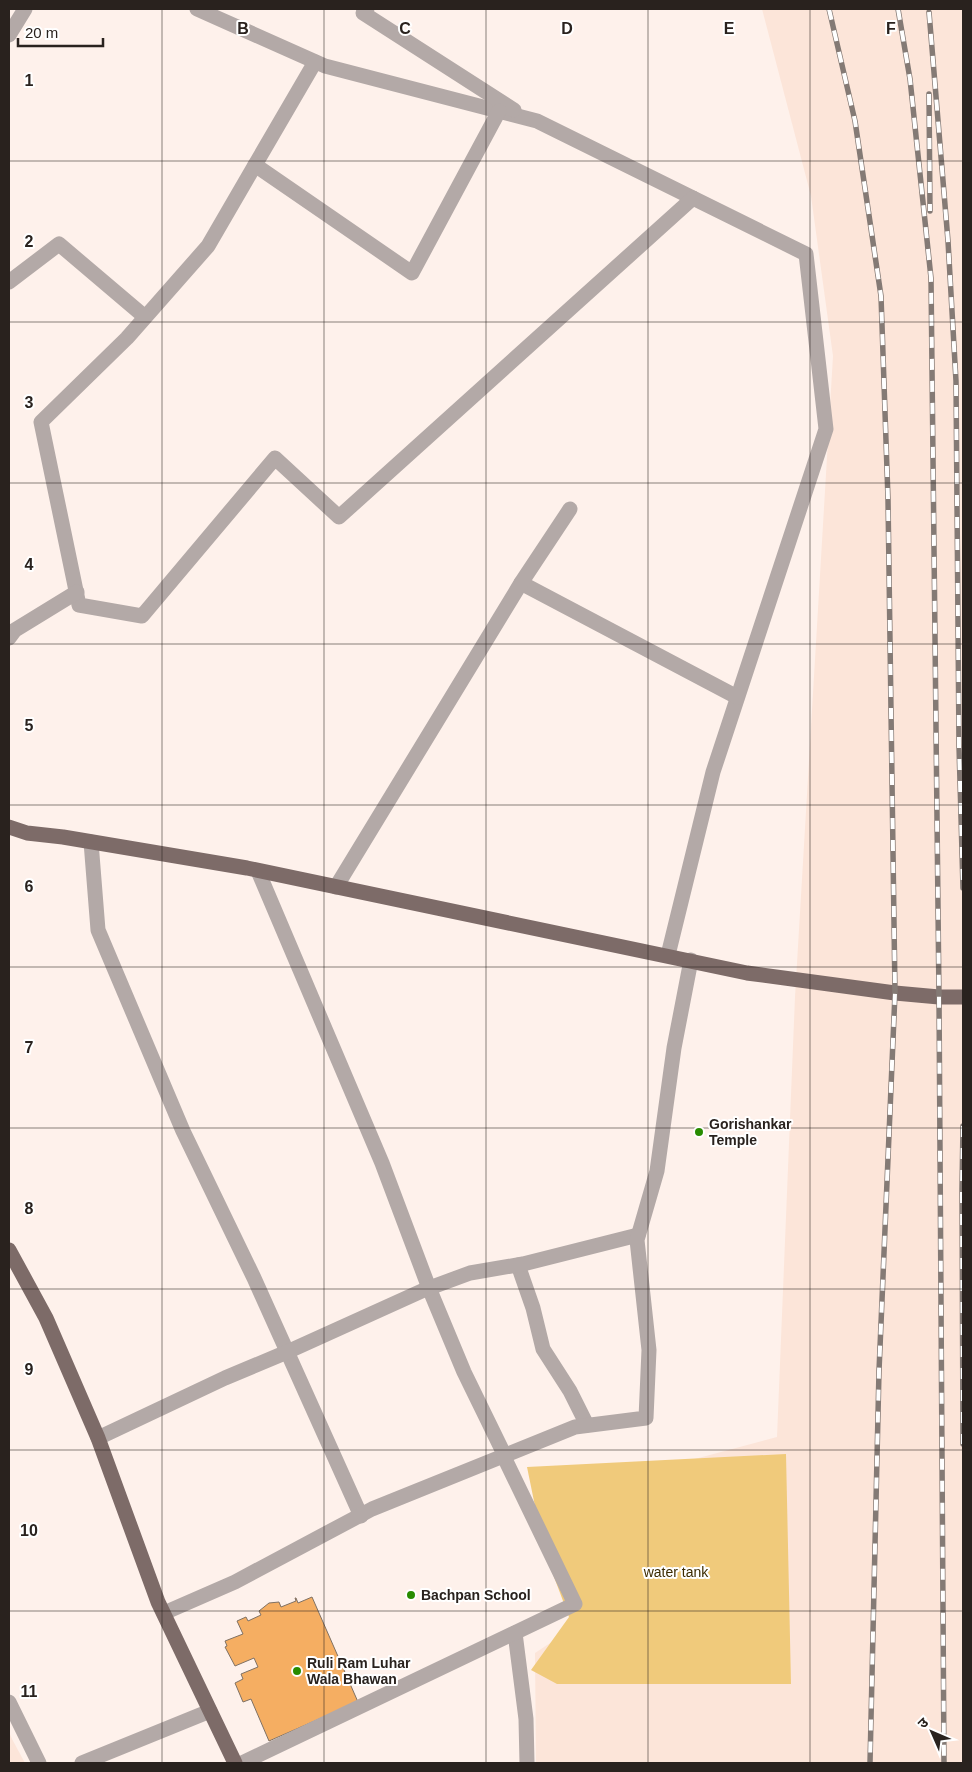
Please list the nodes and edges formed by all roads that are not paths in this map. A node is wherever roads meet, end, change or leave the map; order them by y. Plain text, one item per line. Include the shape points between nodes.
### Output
1 (25, 9) edge
2 (197, 9) edge
3 (368, 9) edge
4 (9, 35) edge
5 (315, 62) junction
6 (500, 111) junction
7 (526, 118) junction
8 (255, 166) junction
9 (692, 198) junction
10 (9, 282) edge
11 (145, 317) junction
12 (570, 509) dead end
13 (520, 583) junction
14 (77, 592) junction
15 (9, 638) edge
16 (737, 697) junction
17 (9, 827) edge
18 (91, 842) junction
19 (258, 871) junction
20 (336, 887) junction
21 (668, 955) junction
22 (691, 960) junction
23 (963, 997) edge
24 (638, 1235) junction
25 (9, 1250) edge
26 (518, 1265) junction
27 (429, 1288) junction
28 (288, 1352) junction
29 (587, 1425) junction
30 (98, 1438) junction
31 (504, 1456) junction
32 (361, 1516) junction
33 (164, 1613) junction
34 (515, 1633) junction
35 (9, 1702) edge
36 (210, 1711) junction
37 (39, 1763) edge
38 (82, 1763) edge
39 (235, 1763) edge
40 (242, 1763) edge
41 (527, 1763) edge

1 - 4 street
2 - 5 street
3 - 7 street via 363,13
5 - 6 street
5 - 8 street
6 - 7 street
6 - 8 street via 412,273
7 - 9 street
8 - 11 street via 208,246
9 - 14 street via 339,517 275,458 142,616 79,605
9 - 16 street via 806,254 826,429
10 - 11 street via 59,244
11 - 14 street via 41,422
12 - 13 street
13 - 16 street
13 - 20 street
14 - 15 street via 15,630
16 - 21 street via 713,772
17 - 18 main road via 27,833
18 - 19 main road
18 - 28 street via 98,930 183,1131
19 - 20 main road
19 - 27 street via 382,1163
20 - 21 main road
21 - 22 main road
22 - 23 main road via 747,973 876,990
22 - 24 street via 674,1048 657,1171
24 - 26 street
24 - 29 street via 649,1350 646,1418
25 - 30 main road via 46,1318
26 - 27 street via 470,1273
26 - 29 street via 543,1349
27 - 28 street
27 - 31 street
28 - 30 street
28 - 32 street
29 - 31 street
30 - 33 main road
31 - 32 street
31 - 34 street via 575,1604
32 - 33 street via 235,1582
33 - 36 main road
34 - 40 street
34 - 41 street via 526,1720
35 - 37 street
36 - 38 street
36 - 39 main road

